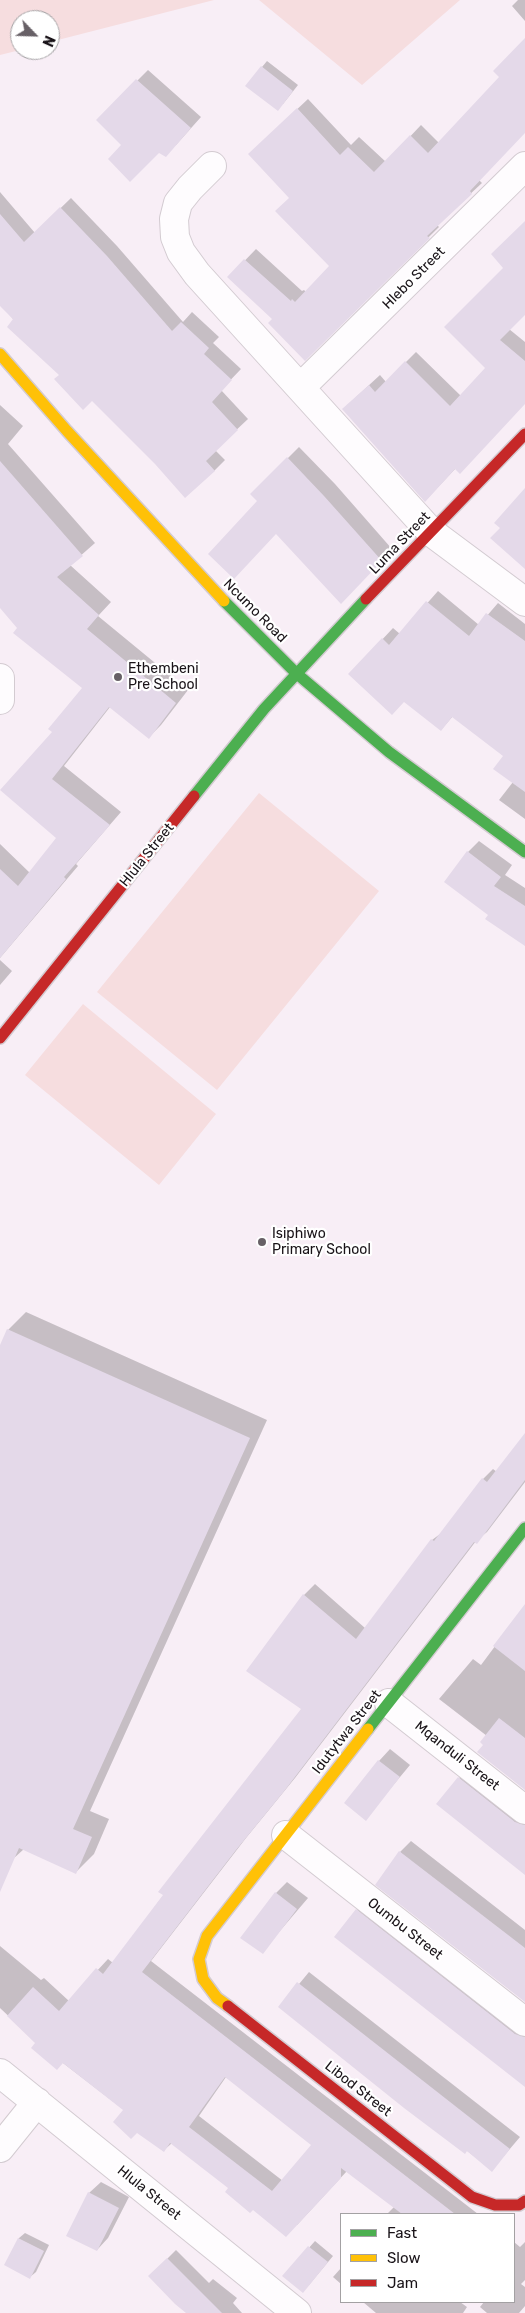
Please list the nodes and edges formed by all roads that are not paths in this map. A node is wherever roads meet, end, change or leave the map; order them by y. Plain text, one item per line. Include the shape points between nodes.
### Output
1 (212, 166) dead end
2 (525, 166) edge
3 (0, 354) edge
4 (301, 387) junction
5 (525, 434) edge
6 (431, 532) junction
7 (525, 602) edge
8 (296, 673) junction
9 (0, 678) edge
10 (0, 700) edge
11 (525, 852) edge
12 (0, 1038) edge
13 (525, 1528) edge
14 (389, 1702) junction
15 (525, 1810) edge
16 (286, 1835) junction
17 (199, 1959) joint
18 (525, 2022) edge
19 (0, 2074) edge
20 (37, 2102) junction
21 (0, 2148) edge
22 (525, 2201) edge
23 (297, 2313) edge

1 - 4 street via 178,203 174,219 175,237 181,252 197,274
2 - 4 street, Hlebo Street
3 - 8 street, Ncumo Road via 214,592
4 - 6 street
5 - 6 street, Luma Street
6 - 7 street
6 - 8 street, Luma Street
8 - 11 street, Ncumo Road via 389,752
8 - 12 street, Hlula Street
9 - 10 street
13 - 14 street, Idutytwa Street
14 - 15 street, Mqanduli Street
14 - 16 street, Idutytwa Street
16 - 17 street, Idutytwa Street via 207,1936
16 - 18 street, Oumbu Street
17 - 22 street, Libod Street via 203,1979 217,1998 472,2196 495,2205 519,2205
19 - 20 street, Hlula Street
20 - 21 street
20 - 23 street, Hlula Street

